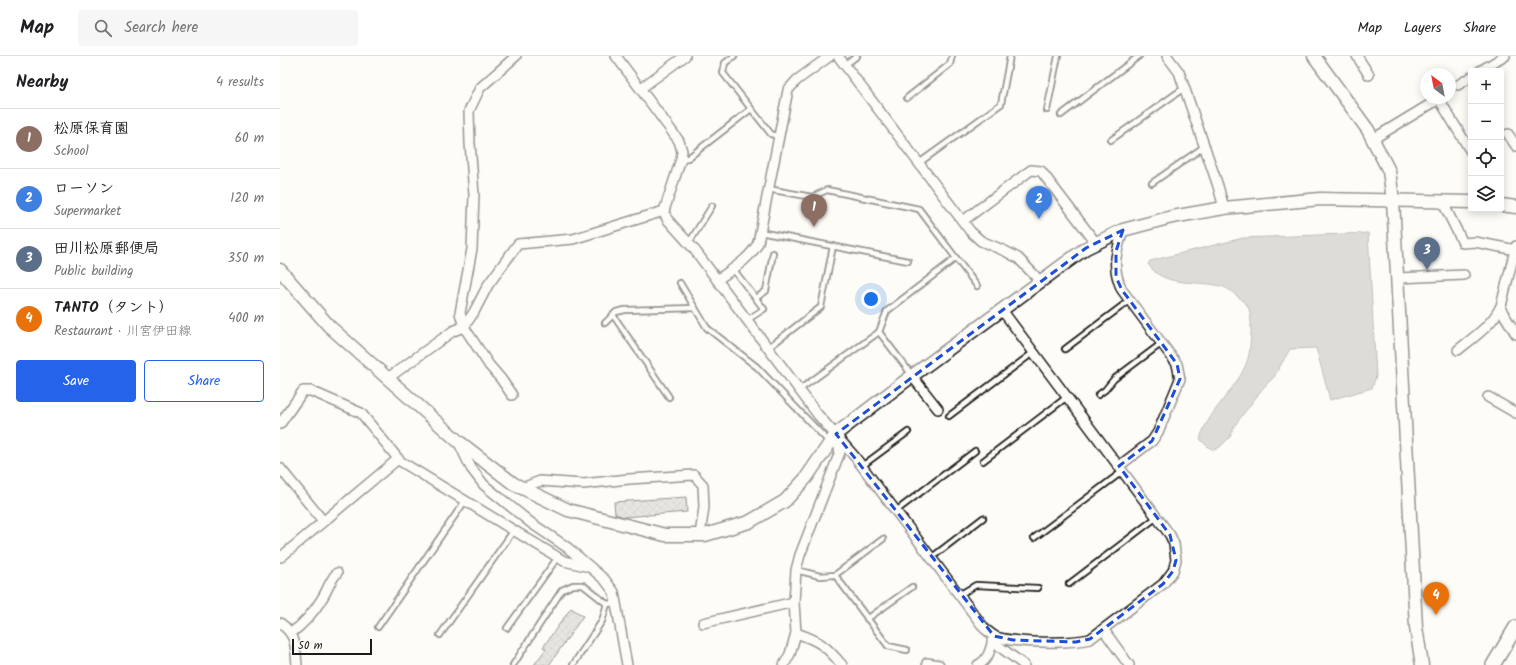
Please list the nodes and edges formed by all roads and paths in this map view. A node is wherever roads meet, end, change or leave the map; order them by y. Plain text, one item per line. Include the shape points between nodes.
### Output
1 (516, 56) edge
2 (616, 56) edge
3 (684, 56) edge
4 (734, 56) edge
5 (830, 56) edge
6 (838, 56) edge
7 (857, 56) edge
8 (952, 56) edge
9 (1010, 56) edge
10 (1058, 56) edge
11 (1139, 56) edge
12 (1166, 56) edge
13 (1314, 56) edge
14 (1357, 56) edge
15 (1505, 56) edge
16 (845, 65) junction
17 (1485, 68) edge
18 (1369, 75) dead end
19 (1468, 78) edge
20 (1458, 84) dead end
21 (641, 88) junction
22 (1184, 88) junction
23 (907, 98) dead end
24 (751, 109) junction
25 (1047, 110) dead end
26 (1061, 115) dead end
27 (1508, 134) dead end
28 (779, 136) junction
29 (1373, 139) junction
30 (1111, 140) dead end
31 (1205, 146) junction
32 (1516, 146) edge
33 (1468, 147) edge
34 (681, 159) junction
35 (919, 163) junction
36 (1152, 183) dead end
37 (768, 189) junction
38 (1393, 200) junction
39 (1442, 201) junction
40 (1468, 202) edge
41 (1504, 204) edge
42 (712, 206) dead end
43 (1516, 207) edge
44 (1224, 208) junction
45 (664, 211) junction
46 (963, 221) junction
47 (1123, 230) junction
48 (760, 232) junction
49 (687, 242) junction
50 (1096, 243) junction
51 (833, 246) junction
52 (1516, 249) edge
53 (773, 253) dead end
54 (956, 258) junction
55 (908, 261) dead end
56 (733, 268) junction
57 (280, 270) edge
58 (1464, 275) dead end
59 (1398, 278) junction
60 (717, 280) junction
61 (1041, 282) junction
62 (680, 283) dead end
63 (977, 286) dead end
64 (756, 298) junction
65 (1130, 300) junction
66 (695, 308) junction
67 (1500, 308) junction
68 (1002, 310) junction
69 (613, 315) junction
70 (747, 320) junction
71 (605, 323) dead end
72 (464, 327) junction
73 (879, 332) junction
74 (1516, 334) edge
75 (1162, 343) junction
76 (768, 348) junction
77 (1065, 349) dead end
78 (1458, 350) dead end
79 (1034, 352) junction
80 (912, 376) junction
81 (388, 378) junction
82 (799, 390) junction
83 (512, 395) dead end
84 (1098, 395) dead end
85 (669, 397) dead end
86 (1067, 397) junction
87 (1488, 397) dead end
88 (938, 409) dead end
89 (1516, 413) edge
90 (949, 416) dead end
91 (280, 424) edge
92 (908, 432) dead end
93 (833, 439) junction
94 (458, 441) junction
95 (975, 451) dead end
96 (398, 459) junction
97 (983, 461) dead end
98 (862, 466) junction
99 (280, 468) edge
100 (1121, 469) junction
101 (522, 488) junction
102 (465, 501) junction
103 (896, 511) junction
104 (1157, 517) junction
105 (983, 518) dead end
106 (323, 521) junction
107 (514, 530) junction
108 (700, 535) junction
109 (1034, 538) dead end
110 (883, 539) dead end
111 (558, 556) junction
112 (281, 557) dead end
113 (931, 558) junction
114 (590, 567) junction
115 (796, 570) junction
116 (337, 572) dead end
117 (835, 575) junction
118 (1069, 584) dead end
119 (912, 587) dead end
120 (1038, 588) dead end
121 (959, 595) junction
122 (794, 602) junction
123 (611, 604) junction
124 (867, 619) junction
125 (280, 623) edge
126 (703, 623) dead end
127 (378, 627) dead end
128 (1516, 627) edge
129 (507, 628) dead end
130 (1103, 629) junction
131 (291, 633) junction
132 (796, 633) junction
133 (440, 634) dead end
134 (993, 639) junction
135 (907, 650) dead end
136 (927, 663) dead end
137 (297, 665) edge
138 (513, 665) edge
139 (573, 665) edge
140 (627, 665) edge
141 (784, 665) edge
142 (842, 665) edge
143 (939, 665) edge
144 (978, 665) edge
145 (1024, 665) edge
146 (1129, 665) edge
147 (1422, 665) edge
148 (1493, 665) edge

1 - 72 street via 480,88 469,111 474,195 472,249 460,313
2 - 21 street
3 - 21 street
4 - 24 lane via 725,63 723,73
5 - 28 street via 796,80 788,90
6 - 16 street
7 - 16 lane
8 - 23 lane via 950,64
9 - 35 lane via 1001,104
10 - 25 lane
11 - 26 lane
12 - 22 street via 1179,72
13 - 29 street
14 - 18 street
15 - 17 street
16 - 35 street
19 - 20 street
21 - 34 street via 679,142
22 - 30 lane
22 - 31 street
24 - 28 lane via 771,134
24 - 34 lane via 688,158
27 - 32 street
28 - 37 street
29 - 33 street via 1439,99
29 - 38 street via 1390,171
31 - 36 lane
31 - 44 street
34 - 45 street
35 - 46 street
37 - 48 street
37 - 54 lane via 812,197 827,190 919,209
38 - 39 street
38 - 44 street via 1320,199
38 - 59 street
39 - 40 street
39 - 52 street via 1463,242
41 - 43 street
42 - 49 lane
44 - 47 street via 1172,217
45 - 49 street
45 - 72 street via 573,239 518,244 488,285
46 - 50 street via 1031,170 1041,171
46 - 61 street via 981,241 1018,258
47 - 50 street
47 - 65 street via 1116,251 1116,276
48 - 51 lane
48 - 56 street via 754,251
49 - 60 street
50 - 61 street
51 - 55 lane
51 - 76 lane via 821,307
52 - 67 street
53 - 64 lane via 766,290
54 - 63 lane
54 - 73 lane via 887,311
56 - 60 street
56 - 64 lane
57 - 81 street via 329,326
58 - 59 street
59 - 147 street via 1416,627
60 - 70 street
61 - 68 street
62 - 66 lane
64 - 70 lane via 764,309
65 - 75 street
65 - 77 lane
66 - 69 lane via 625,310
66 - 93 lane via 707,328 757,367
67 - 74 street
67 - 78 street via 1488,326
68 - 79 street
68 - 80 street
69 - 71 lane
69 - 85 lane
70 - 76 street
72 - 81 street via 453,331
72 - 83 street
73 - 80 lane
73 - 82 lane
75 - 84 lane via 1114,379
75 - 100 street via 1178,364 1180,379 1158,432 1152,441
76 - 82 street
79 - 86 street
79 - 90 lane
80 - 88 street
80 - 93 street
81 - 94 street
82 - 93 street
86 - 97 lane
86 - 100 street
87 - 89 street
91 - 96 street via 303,391 311,391 361,413
92 - 98 lane
93 - 98 street
93 - 108 street via 806,478 785,501 749,522
93 - 115 street via 840,452
94 - 101 street
94 - 114 street via 471,468 484,485
95 - 103 lane
96 - 102 street
96 - 106 street
98 - 103 street
99 - 106 street
100 - 104 street
100 - 109 lane
101 - 108 street via 568,510 665,535
101 - 108 street via 540,481 583,484 694,474 703,485 704,507
102 - 107 street
102 - 127 lane
103 - 113 street
104 - 118 lane
104 - 130 street via 1174,544 1176,560 1173,571 1163,584
105 - 113 lane
106 - 112 street
107 - 111 street
107 - 133 lane
110 - 117 lane
111 - 114 street
111 - 129 lane
113 - 121 street
114 - 123 street via 614,592
115 - 117 lane via 820,576
115 - 122 street
116 - 131 street via 302,626
117 - 124 lane
119 - 124 lane
120 - 121 lane via 976,585
121 - 134 street
122 - 126 street
122 - 132 street
123 - 138 lane via 583,586 573,585 562,590
123 - 139 lane
123 - 140 street
124 - 135 lane via 888,646
125 - 131 street
128 - 148 main road
130 - 134 street via 1090,639 1076,642
130 - 146 street
131 - 137 street
132 - 141 street
132 - 142 street via 815,639 829,649
134 - 144 street via 986,658
134 - 145 street
136 - 143 street

